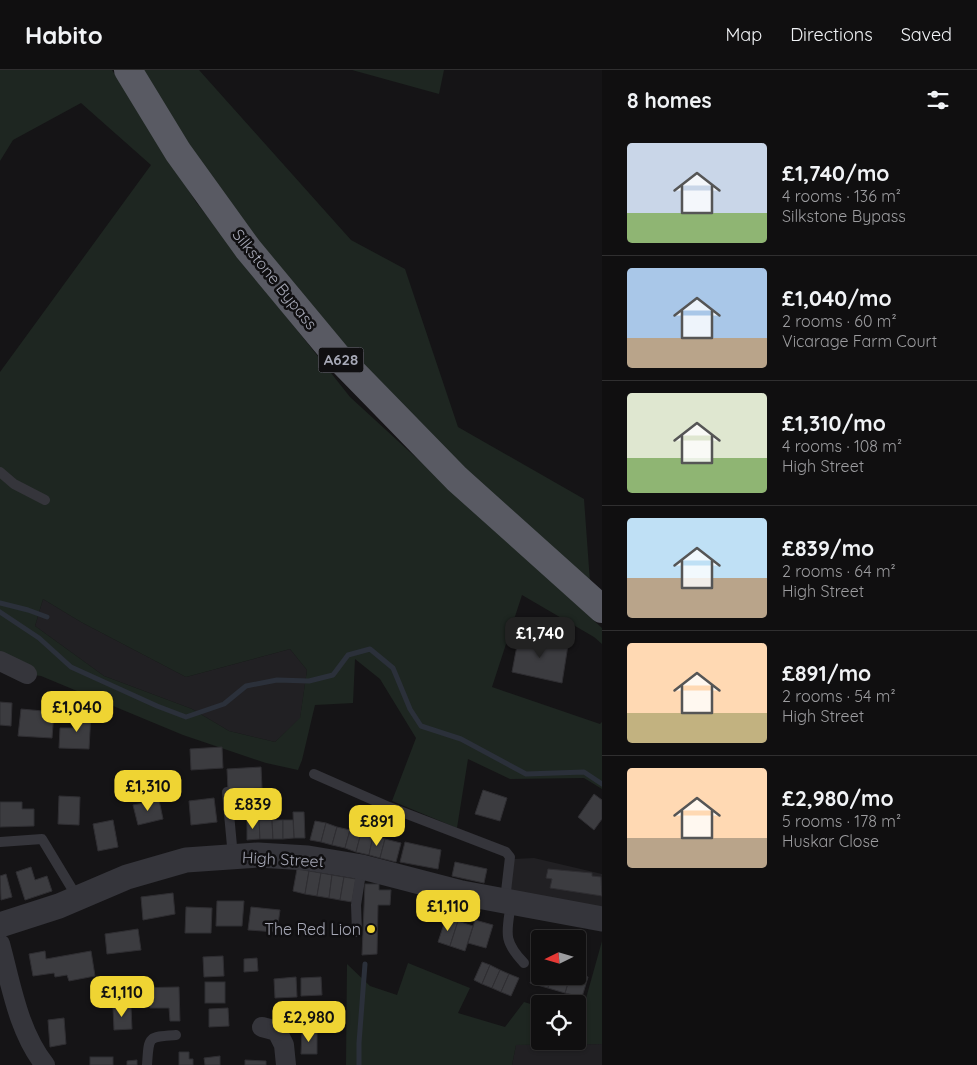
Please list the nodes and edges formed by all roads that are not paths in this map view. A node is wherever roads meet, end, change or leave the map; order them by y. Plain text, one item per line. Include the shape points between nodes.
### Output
1 (128, 70) edge
2 (0, 472) edge
3 (45, 500) dead end
4 (602, 609) edge
5 (0, 660) edge
6 (27, 674) dead end
7 (314, 774) dead end
8 (227, 792) dead end
9 (0, 842) edge
10 (233, 857) junction
11 (362, 868) junction
12 (78, 898) junction
13 (508, 901) junction
14 (602, 919) edge
15 (0, 925) edge
16 (357, 932) dead end
17 (0, 944) edge
18 (524, 963) dead end
19 (276, 1025) dead end
20 (176, 1035) dead end
21 (45, 1065) edge
22 (147, 1065) edge
23 (286, 1065) edge

1 - 4 highway, Silkstone Bypass / A628 via 178,152 248,249 336,355 457,479
2 - 3 lane via 14,484
5 - 6 street
7 - 13 lane via 506,852 510,857
8 - 10 lane
9 - 12 lane via 42,839
10 - 11 street, High Street via 258,854 308,858
10 - 12 street, High Street via 186,860 127,877
11 - 13 street, High Street
11 - 16 lane via 356,905
12 - 15 street, High Street
13 - 14 street, High Street
13 - 18 lane via 507,934 512,951
17 - 21 street via 24,1028
19 - 23 street via 284,1045
20 - 22 lane via 154,1036 150,1040

